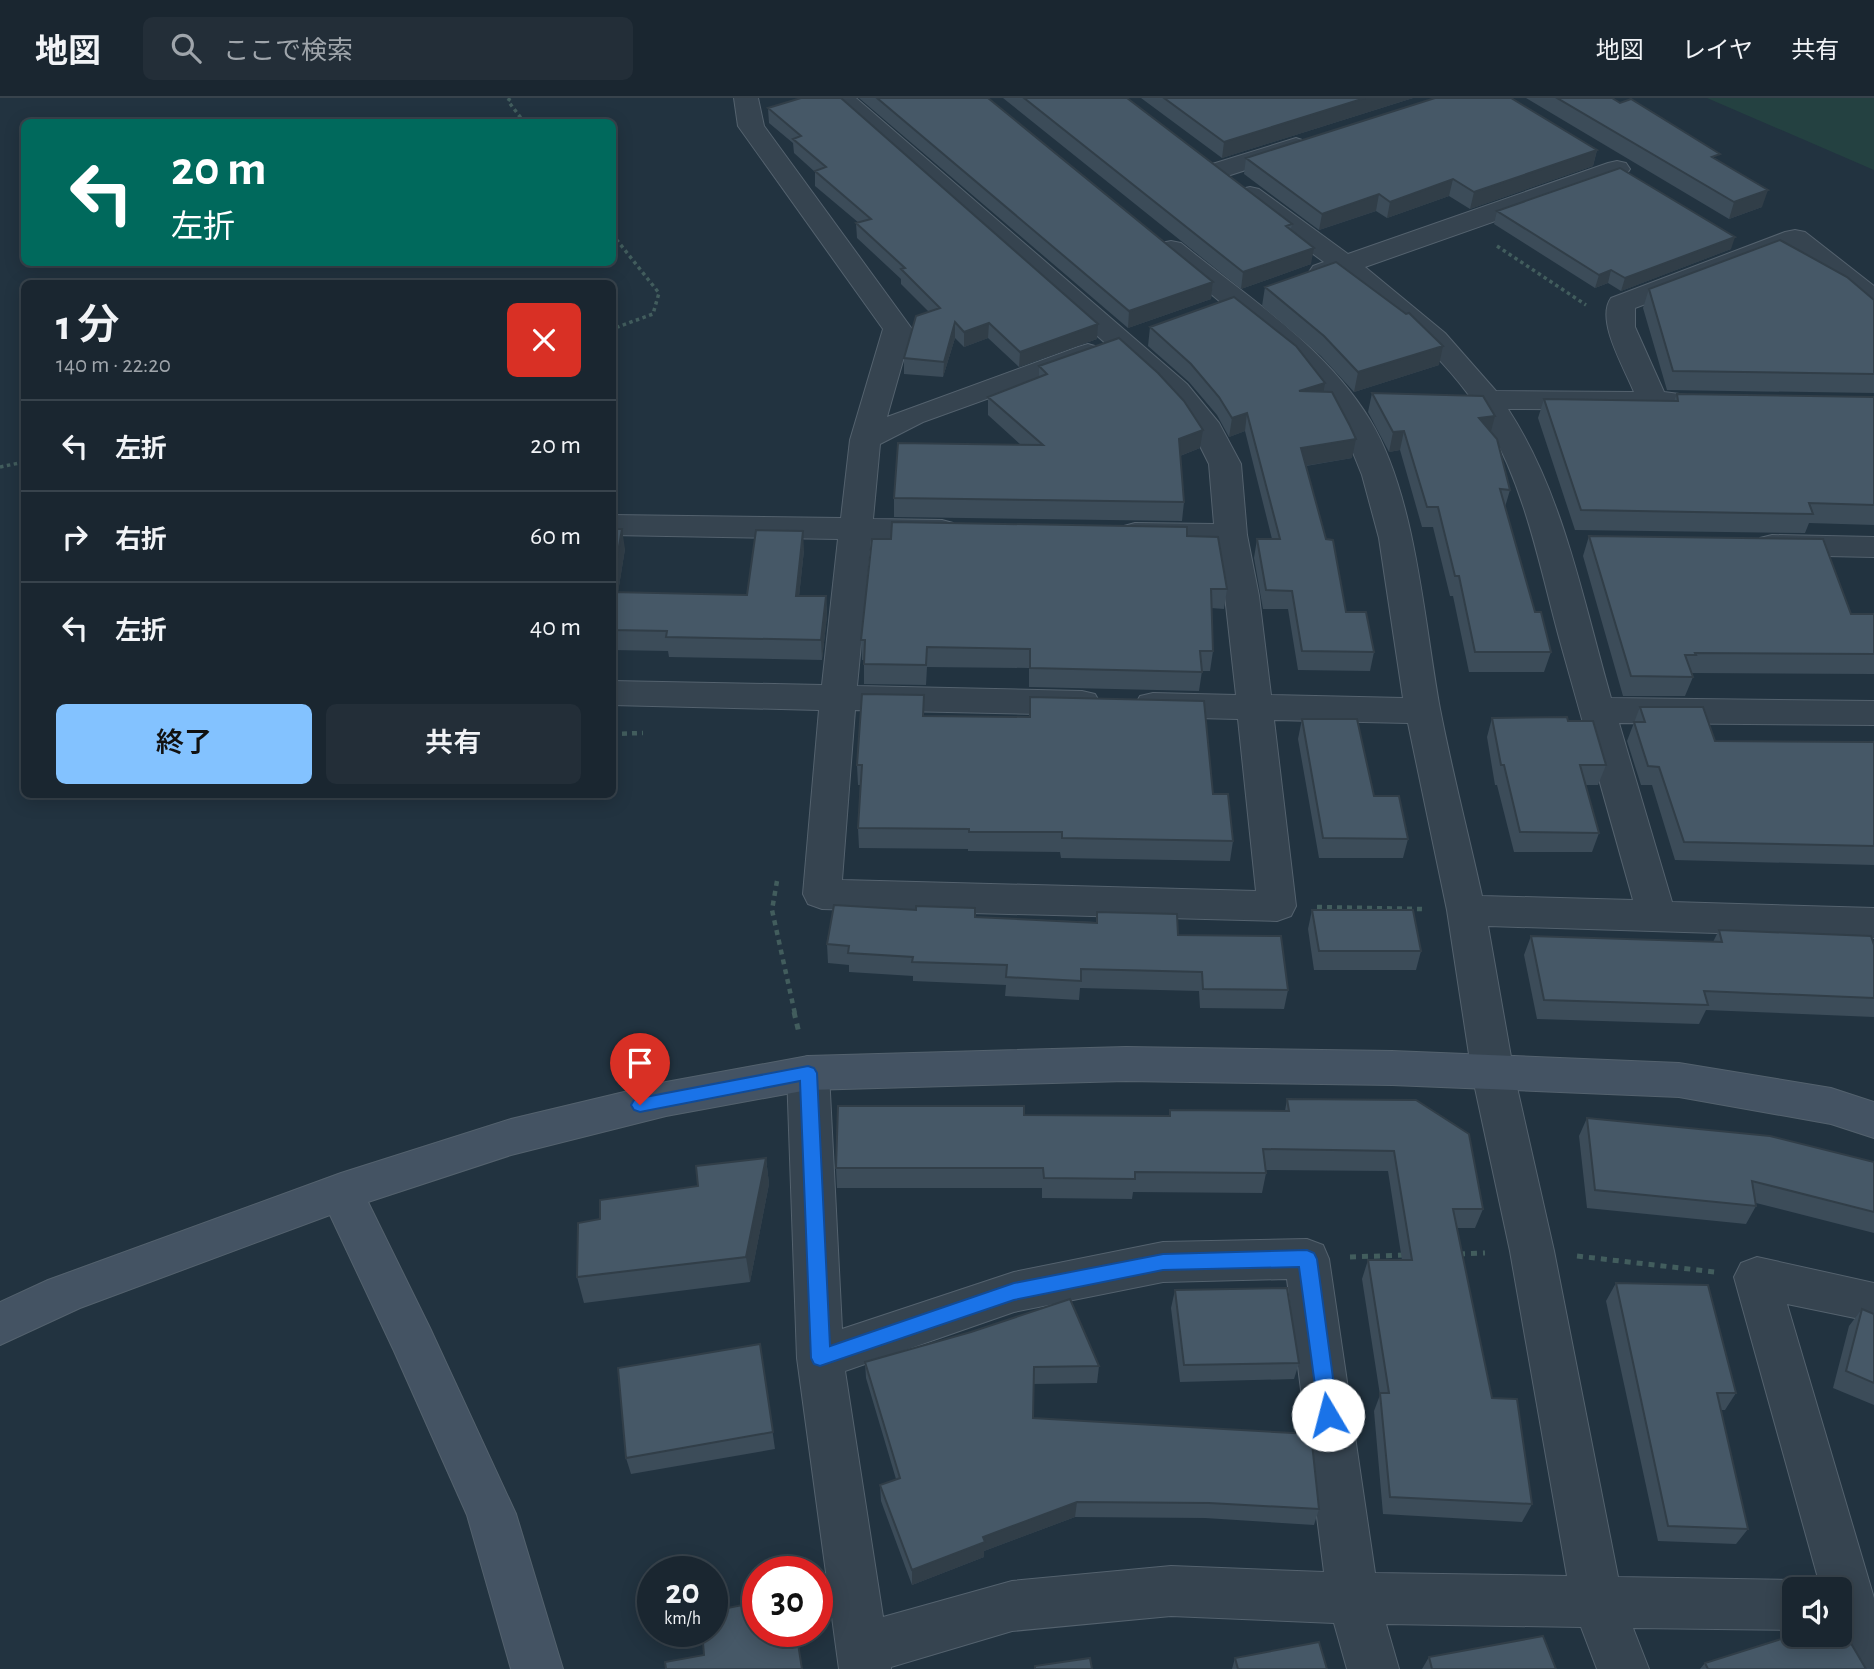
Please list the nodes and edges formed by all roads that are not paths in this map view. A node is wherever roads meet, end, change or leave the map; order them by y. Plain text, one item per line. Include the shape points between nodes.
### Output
1 (746, 98) edge
2 (841, 98) edge
3 (1320, 138) edge
4 (1595, 155) edge
5 (1618, 169) junction
6 (1641, 183) edge
7 (1152, 234) edge
8 (1343, 265) junction
9 (1295, 281) edge
10 (1874, 300) edge
11 (1134, 337) junction
12 (1487, 400) junction
13 (1653, 400) junction
14 (1708, 401) edge
15 (865, 440) junction
16 (616, 525) edge
17 (857, 529) junction
18 (968, 531) edge
19 (1106, 533) edge
20 (1231, 535) junction
21 (1739, 545) edge
22 (1874, 547) edge
23 (616, 693) edge
24 (838, 696) junction
25 (1254, 707) junction
26 (1597, 710) junction
27 (1423, 711) junction
28 (1874, 713) edge
29 (1466, 910) junction
30 (1657, 915) junction
31 (1874, 923) edge
32 (808, 1073) junction
33 (1493, 1074) junction
34 (1874, 1120) edge
35 (341, 1192) junction
36 (1874, 1305) edge
37 (0, 1324) edge
38 (820, 1358) junction
39 (1837, 1577) edge
40 (1353, 1598) junction
41 (1597, 1602) junction
42 (1782, 1605) edge
43 (1852, 1617) edge
44 (1874, 1653) edge
45 (864, 1659) edge
46 (537, 1669) edge
47 (1373, 1669) edge
48 (1623, 1669) edge

1 - 15 street via 751,126 898,329
2 - 11 street
3 - 8 street via 1207,163
4 - 5 street
5 - 6 street
5 - 8 street
7 - 27 street via 1312,365 1356,422 1378,475 1395,538
8 - 9 street
8 - 12 street via 1439,342
10 - 13 street via 1795,238 1746,245 1621,304 1621,327
11 - 15 street via 912,416
11 - 20 street via 1204,423 1225,464
12 - 13 street
12 - 26 street via 1563,542
13 - 14 street
15 - 17 street
16 - 17 street
17 - 18 street
17 - 24 street
19 - 20 street
20 - 25 street
21 - 22 street
23 - 24 street
24 - 25 street
24 - 25 street via 822,894 1277,906
25 - 27 street
26 - 28 street
26 - 30 street
27 - 29 street
29 - 30 street
29 - 33 street
30 - 31 street
32 - 33 street via 1126,1064
32 - 35 street via 666,1099 511,1137
32 - 38 street
33 - 34 street via 1679,1080 1830,1106
33 - 41 street via 1532,1251
35 - 37 street via 64,1294
35 - 46 street via 491,1514
36 - 39 street via 1758,1277
38 - 40 street via 1014,1292 1163,1262 1307,1259
38 - 45 street
40 - 41 street
40 - 45 street via 1171,1591 1012,1606
40 - 47 street
41 - 42 street
41 - 48 street
43 - 44 street

